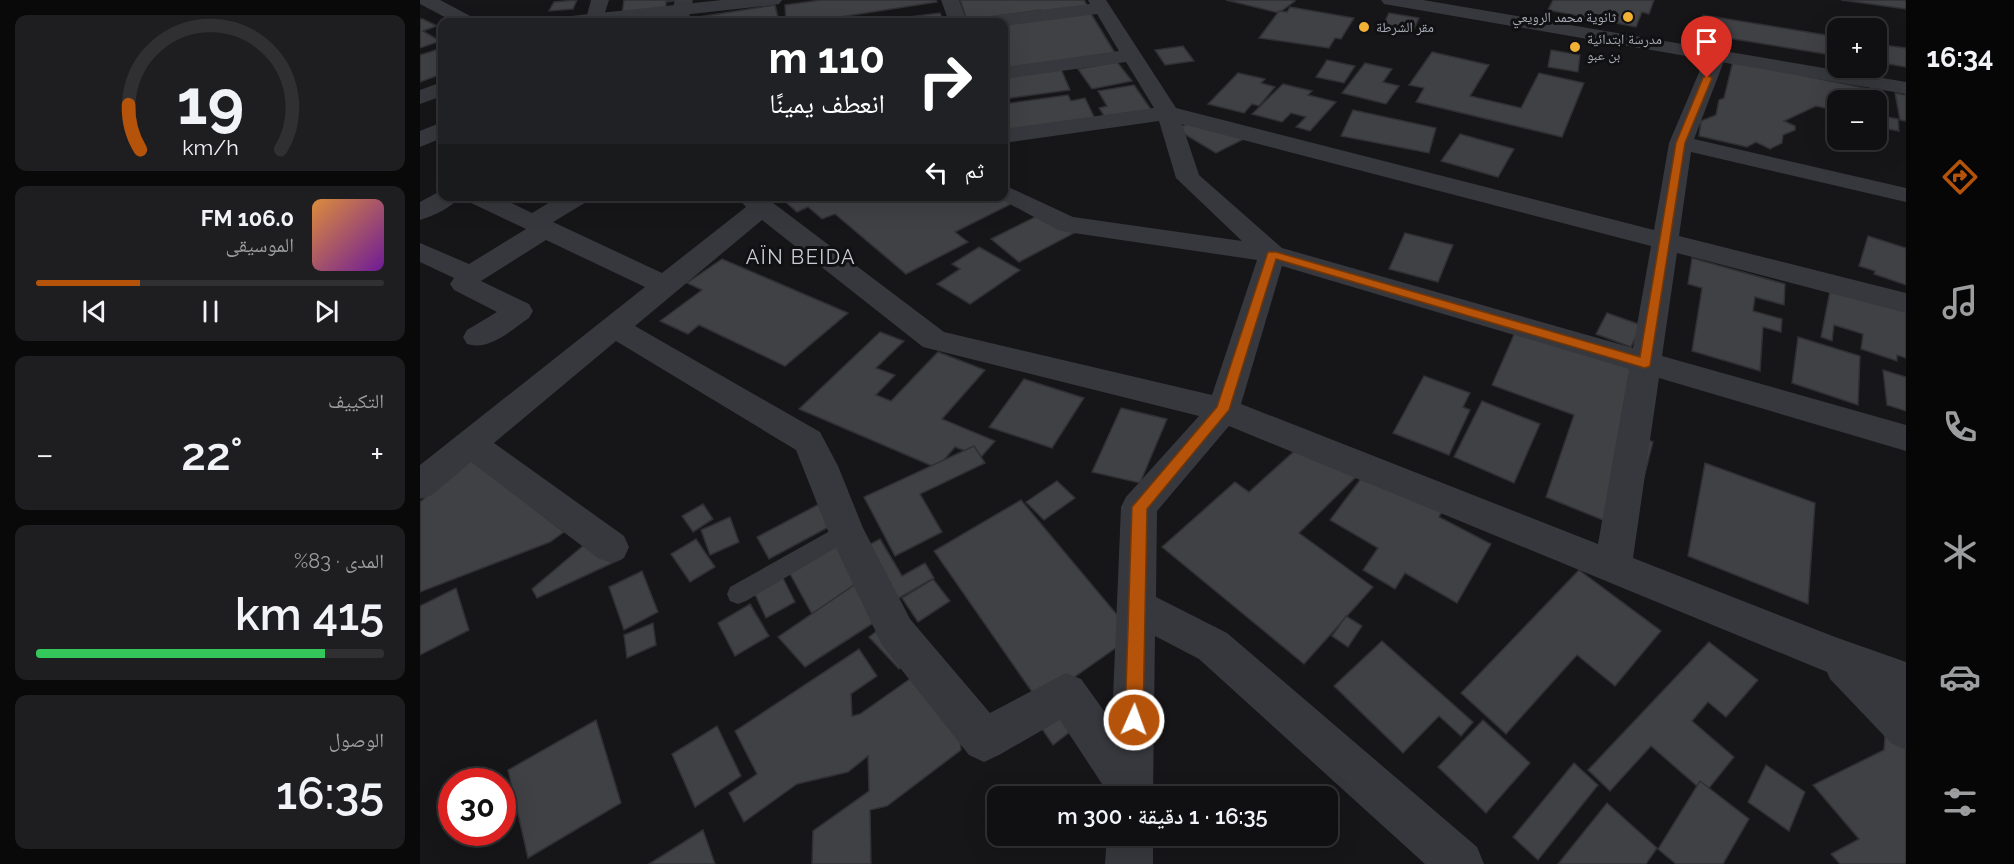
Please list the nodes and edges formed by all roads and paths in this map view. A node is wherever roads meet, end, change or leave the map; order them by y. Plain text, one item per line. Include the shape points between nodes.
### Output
1 (426, 0) edge
2 (600, 0) edge
3 (773, 0) edge
4 (950, 0) edge
5 (1390, 0) edge
6 (1099, 4) edge
7 (682, 11) edge
8 (460, 18) edge
9 (595, 18) edge
10 (606, 18) edge
11 (957, 18) edge
12 (1008, 19) edge
13 (1131, 55) junction
14 (1716, 56) junction
15 (1008, 73) edge
16 (1906, 88) edge
17 (438, 90) edge
18 (420, 98) edge
19 (1168, 113) junction
20 (438, 131) edge
21 (1008, 135) edge
22 (420, 140) edge
23 (1680, 143) junction
24 (1008, 194) edge
25 (1906, 195) edge
26 (439, 201) edge
27 (486, 201) edge
28 (572, 201) edge
29 (756, 201) edge
30 (420, 212) edge
31 (539, 226) junction
32 (1665, 240) junction
33 (420, 251) edge
34 (1272, 254) junction
35 (470, 275) junction
36 (666, 286) junction
37 (1906, 303) edge
38 (615, 327) junction
39 (478, 337) dead end
40 (1645, 363) junction
41 (1223, 410) junction
42 (1906, 438) edge
43 (471, 444) junction
44 (420, 485) edge
45 (846, 531) junction
46 (610, 547) dead end
47 (1612, 566) junction
48 (738, 594) dead end
49 (1137, 608) junction
50 (1834, 656) junction
51 (1906, 682) edge
52 (1906, 728) edge
53 (1128, 786) edge
54 (1132, 786) edge
55 (1130, 846) edge
56 (1129, 864) edge
57 (1460, 864) edge

1 - 8 street
2 - 9 street
3 - 7 street
4 - 11 street
5 - 14 street
6 - 12 street
6 - 13 street
7 - 10 street
13 - 15 street
13 - 19 street
14 - 16 street
14 - 23 street
17 - 18 street
19 - 21 street
19 - 32 street
19 - 34 street via 1188,178
20 - 22 street
23 - 25 street
23 - 32 street
24 - 34 street via 1067,224
26 - 30 street
27 - 31 street
28 - 31 street
29 - 36 street
29 - 41 street via 934,340
31 - 35 street
31 - 36 street
32 - 37 street
32 - 40 street
33 - 35 street
34 - 40 street
34 - 41 street
35 - 39 street via 464,284 519,311
36 - 38 street
38 - 43 street
38 - 45 street via 808,441
40 - 42 street
40 - 47 street
41 - 47 street
41 - 49 street via 1139,507
43 - 44 street
43 - 46 street
45 - 48 lane
45 - 53 street via 896,632 984,740 1066,693
47 - 50 street
49 - 54 street
49 - 57 street via 1213,646
50 - 51 street
50 - 52 street
55 - 56 street

